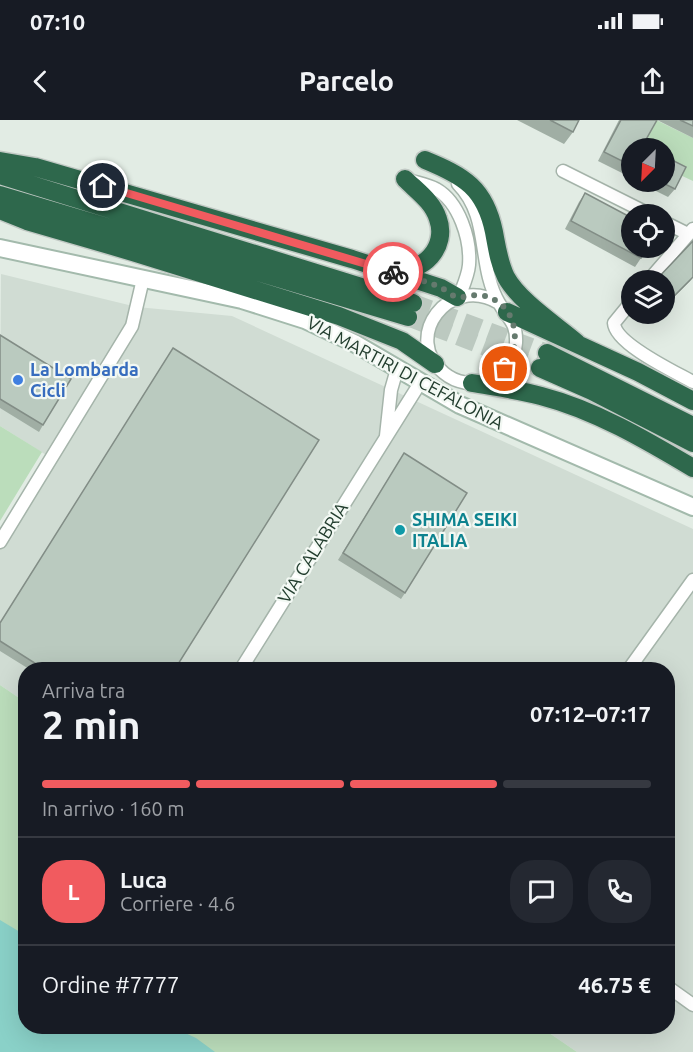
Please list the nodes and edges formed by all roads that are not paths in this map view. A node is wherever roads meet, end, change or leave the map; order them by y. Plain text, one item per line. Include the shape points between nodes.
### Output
1 (0, 160) edge
2 (425, 160) joint
3 (563, 171) dead end
4 (0, 175) edge
5 (405, 179) joint
6 (0, 195) edge
7 (629, 204) edge
8 (0, 210) edge
9 (675, 226) edge
10 (691, 232) edge
11 (0, 248) edge
12 (352, 259) junction
13 (658, 270) edge
14 (143, 279) junction
15 (458, 297) junction
16 (503, 308) junction
17 (621, 314) edge
18 (577, 343) junction
19 (435, 364) junction
20 (397, 369) junction
21 (693, 382) edge
22 (420, 383) junction
23 (472, 383) junction
24 (693, 401) edge
25 (693, 426) edge
26 (386, 438) junction
27 (693, 443) edge
28 (693, 468) edge
29 (693, 507) edge
30 (0, 542) edge
31 (693, 580) edge
32 (245, 662) edge
33 (634, 662) edge
34 (675, 992) edge
35 (693, 1005) edge

1 - 12 highway
2 - 16 street via 455,181 471,201
2 - 18 highway via 467,181 481,195 491,219 498,258 512,286
3 - 7 street
4 - 6 highway via 410,310
5 - 12 highway via 433,207 439,219 440,239 434,253 417,266 402,270
5 - 15 street via 437,190 456,209 470,254
8 - 19 highway via 339,316 402,341
9 - 10 street
10 - 13 street
11 - 14 street, VIA MARTIRI DI CEFALONIA
12 - 15 highway
14 - 20 street, VIA MARTIRI DI CEFALONIA via 242,300 304,320
14 - 30 street via 132,326
15 - 16 street via 481,296
15 - 19 street via 442,306 431,322 428,346
16 - 18 highway
16 - 23 street via 516,334 512,358 496,376
17 - 21 street via 614,323 616,332 632,346
18 - 24 highway
19 - 23 street via 453,379
20 - 22 street, VIA MARTIRI DI CEFALONIA
20 - 26 street, VIA CALABRIA
22 - 26 street, VIA CALABRIA
22 - 29 street, VIA MARTIRI DI CEFALONIA via 500,424
23 - 28 highway via 540,395 572,406
25 - 27 highway via 543,361
26 - 32 street, VIA CALABRIA
31 - 33 street
34 - 35 street

